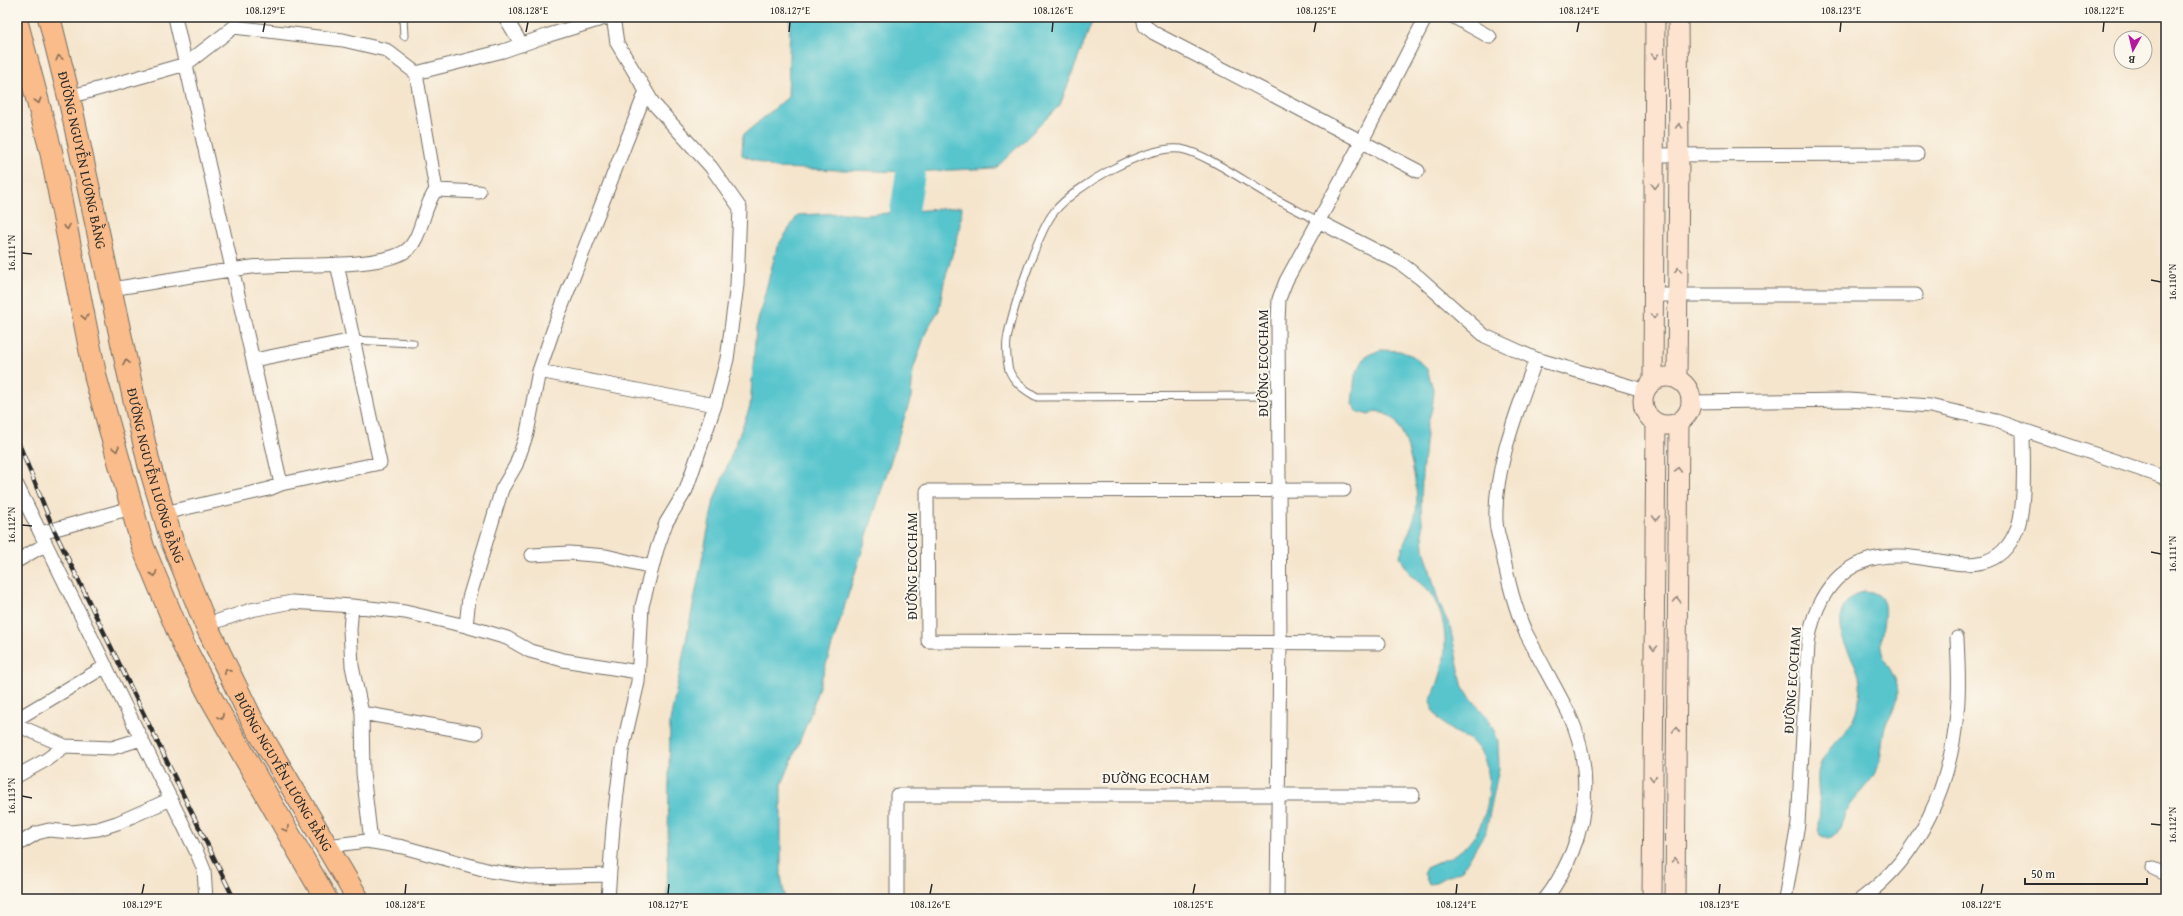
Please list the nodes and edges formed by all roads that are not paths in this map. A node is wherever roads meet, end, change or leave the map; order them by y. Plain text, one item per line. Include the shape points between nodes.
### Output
1 (49, 17) edge
2 (176, 17) edge
3 (406, 17) edge
4 (505, 17) edge
5 (608, 17) edge
6 (613, 17) edge
7 (1143, 17) edge
8 (1426, 17) edge
9 (1454, 17) edge
10 (1655, 17) edge
11 (1678, 17) edge
12 (17, 22) edge
13 (404, 36) dead end
14 (1490, 37) dead end
15 (522, 44) junction
16 (186, 64) junction
17 (416, 73) junction
18 (646, 91) junction
19 (69, 97) junction
20 (1362, 141) junction
21 (1916, 154) dead end
22 (1655, 155) junction
23 (1679, 156) junction
24 (1418, 171) dead end
25 (436, 190) junction
26 (479, 192) dead end
27 (1318, 221) junction
28 (338, 264) junction
29 (234, 270) junction
30 (111, 289) junction
31 (1654, 295) junction
32 (1678, 295) junction
33 (1916, 295) dead end
34 (353, 340) junction
35 (413, 343) dead end
36 (1536, 359) junction
37 (254, 360) junction
38 (539, 371) junction
39 (1677, 379) junction
40 (1653, 381) junction
41 (1636, 388) dead end
42 (1279, 396) junction
43 (1691, 402) junction
44 (135, 403) junction
45 (715, 405) junction
46 (106, 412) junction
47 (1679, 422) junction
48 (1656, 423) junction
49 (2023, 430) junction
50 (2166, 478) edge
51 (281, 484) junction
52 (17, 485) edge
53 (1280, 490) junction
54 (1344, 490) dead end
55 (131, 508) junction
56 (164, 513) junction
57 (44, 538) junction
58 (532, 555) dead end
59 (17, 561) edge
60 (652, 567) junction
61 (352, 606) junction
62 (206, 625) junction
63 (466, 626) junction
64 (1957, 638) dead end
65 (1280, 643) junction
66 (1379, 643) dead end
67 (106, 666) junction
68 (638, 677) junction
69 (362, 713) junction
70 (17, 719) edge
71 (17, 725) edge
72 (476, 733) dead end
73 (141, 739) junction
74 (65, 746) junction
75 (17, 776) edge
76 (1280, 794) junction
77 (1413, 795) dead end
78 (171, 799) junction
79 (371, 842) junction
80 (17, 845) edge
81 (327, 846) junction
82 (2153, 868) dead end
83 (608, 874) junction
84 (2166, 874) edge
85 (206, 899) edge
86 (326, 899) edge
87 (358, 899) edge
88 (608, 899) edge
89 (897, 899) edge
90 (1277, 899) edge
91 (1545, 899) edge
92 (1652, 899) edge
93 (1675, 899) edge
94 (1785, 899) edge
95 (1861, 899) edge

19 -> 1 highway, ĐƯỜNG NGUYỄN LƯƠNG BẰNG
2 - 16 street
3 - 13 lane via 402,18
4 - 15 street
5 - 15 street
6 - 18 street via 617,43
7 - 20 street via 1145,26 1154,33
8 - 20 street, ĐƯỜNG ECOCHAM
9 - 14 street
10 -> 22 street
23 -> 11 street
12 -> 46 highway, ĐƯỜNG NGUYỄN LƯƠNG BẰNG via 52,151 96,379
15 - 17 street via 503,52
16 - 17 street via 234,28 343,40 379,48 386,50
16 - 19 street
16 - 29 street
17 - 25 street
18 - 38 street
18 - 45 street via 653,103 711,167 740,208 737,285 727,359
19 - 30 highway, ĐƯỜNG NGUYỄN LƯƠNG BẰNG
20 - 24 street
20 - 27 street, ĐƯỜNG ECOCHAM
21 - 23 street
22 - 23 street
22 -> 31 street
32 -> 23 street
25 - 26 street
25 - 28 street via 408,249 397,256
27 - 36 street via 1400,263 1485,336
27 - 42 street, ĐƯỜNG ECOCHAM via 1279,299
27 - 42 lane via 1210,160 1182,150 1160,150 1115,167 1070,195 1053,213 1036,248 1007,341 1009,370 1020,387 1037,397
28 - 29 street
28 - 34 street
29 - 30 street
29 - 37 street
44 -> 30 highway, ĐƯỜNG NGUYỄN LƯƠNG BẰNG
31 - 32 street
31 -> 40 street
32 - 33 street
32 - 39 street
34 - 35 lane
34 - 37 street
34 - 51 street via 380,463
36 - 41 street
36 - 91 street via 1513,422 1500,481 1496,520 1507,577 1524,629 1570,715 1585,775 1584,809 1576,840 1564,870
37 - 51 street
38 - 45 street
38 - 63 street via 527,433 516,465 502,489 469,598
39 - 40 street via 1663,377
39 - 43 street via 1687,388
40 - 48 street via 1644,391 1642,405 1646,415
42 - 53 street, ĐƯỜNG ECOCHAM
43 - 47 street via 1688,413
43 - 49 street via 1849,400 1903,403 1955,411
44 - 46 highway
44 - 56 highway, ĐƯỜNG NGUYỄN LƯƠNG BẰNG
45 - 60 street via 686,490 666,523
46 -> 55 highway, ĐƯỜNG NGUYỄN LƯƠNG BẰNG
47 - 48 street via 1667,425
93 -> 47 street
48 -> 92 street
49 - 50 street
49 - 94 street, ĐƯỜNG ECOCHAM via 2021,518 2014,536 1998,554 1973,565 1899,556 1875,559 1845,572 1820,600 1808,644 1798,824
51 - 56 street
52 - 57 street
53 - 54 street, ĐƯỜNG ECOCHAM
53 - 65 street, ĐƯỜNG ECOCHAM
53 - 65 street, ĐƯỜNG ECOCHAM via 928,491 928,641
55 - 57 street
55 -> 86 highway, ĐƯỜNG NGUYỄN LƯƠNG BẰNG via 146,554 184,646 233,739
56 - 62 highway, ĐƯỜNG NGUYỄN LƯƠNG BẰNG via 172,541
57 - 59 street
57 - 67 street
58 - 60 street via 606,556
60 - 68 street via 642,606
61 - 62 street via 292,602 251,610
61 - 63 street via 405,612
61 - 69 street via 352,666
81 -> 62 highway, ĐƯỜNG NGUYỄN LƯƠNG BẰNG via 252,720
63 - 68 street via 507,638 530,651
64 - 95 street via 1957,717 1952,750 1940,791 1912,847 1881,884
65 - 66 street, ĐƯỜNG ECOCHAM
65 - 76 street, ĐƯỜNG ECOCHAM
67 - 70 street
67 - 73 street
68 - 83 street via 622,751
69 - 72 street
69 - 79 street via 363,773
71 - 74 street
73 - 74 street via 112,748
73 - 78 street
74 - 75 street
76 - 77 street, ĐƯỜNG ECOCHAM
76 - 89 street, ĐƯỜNG ECOCHAM via 897,795
76 - 90 street, ĐƯỜNG ECOCHAM
78 - 80 street via 98,829 71,832 49,830 37,833
78 - 85 street via 204,870
79 - 81 street
79 - 83 street via 403,847 490,871 530,877
81 - 87 highway, ĐƯỜNG NGUYỄN LƯƠNG BẰNG
82 - 84 street
83 - 88 street

